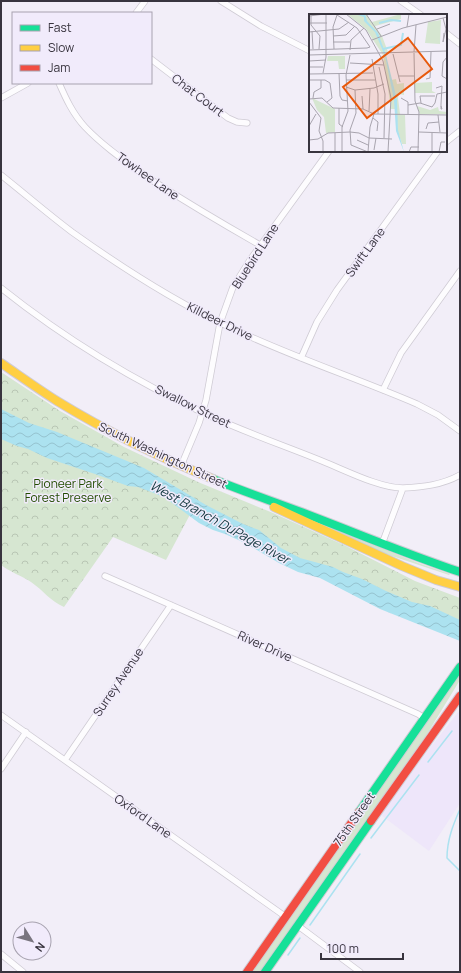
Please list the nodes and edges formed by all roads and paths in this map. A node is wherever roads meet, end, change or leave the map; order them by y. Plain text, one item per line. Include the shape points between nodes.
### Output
1 (145, 1) edge
2 (221, 1) edge
3 (401, 1) edge
4 (137, 12) edge
5 (420, 14) edge
6 (447, 35) edge
7 (460, 44) edge
8 (309, 50) edge
9 (152, 60) edge
10 (26, 84) edge
11 (60, 84) edge
12 (1, 98) edge
13 (248, 123) dead end
14 (460, 131) edge
15 (447, 141) edge
16 (328, 152) edge
17 (437, 152) edge
18 (1, 175) edge
19 (260, 245) junction
20 (460, 271) edge
21 (1, 288) edge
22 (220, 323) junction
23 (301, 358) junction
24 (1, 363) edge
25 (383, 390) junction
26 (203, 412) junction
27 (460, 430) edge
28 (181, 466) junction
29 (460, 475) edge
30 (403, 488) junction
31 (247, 493) junction
32 (382, 544) junction
33 (460, 572) edge
34 (105, 576) dead end
35 (460, 586) edge
36 (171, 605) junction
37 (460, 667) edge
38 (460, 696) edge
39 (1, 714) edge
40 (424, 718) junction
41 (26, 732) junction
42 (65, 760) junction
43 (1, 769) edge
44 (286, 917) junction
45 (297, 925) junction
46 (1, 954) edge
47 (23, 972) edge
48 (247, 972) edge
49 (264, 972) edge
50 (360, 972) edge

1 - 4 street
2 - 8 street via 261,26
3 - 5 street
6 - 7 street
9 - 13 street, Chat Court via 228,118
10 - 12 street
11 - 19 street, Towhee Lane via 74,113 104,145 176,196
14 - 15 street
16 - 19 street, Bluebird Lane
17 - 23 street, Swift Lane via 337,290 317,322
18 - 22 street, Killdeer Drive via 71,231 126,269
19 - 22 street, Bluebird Lane via 233,287
20 - 25 street via 401,353
21 - 26 street, Swallow Street via 100,357
22 - 23 street, Killdeer Drive
22 - 26 street, Bluebird Lane
23 - 25 street, Killdeer Drive
24 - 28 main road, South Washington Street via 95,423
25 - 27 street, Killdeer Drive via 417,404
26 - 28 street, Bluebird Lane
26 - 30 street, Swallow Street via 367,479
28 - 31 main road, South Washington Street
29 - 30 street, Swallow Street via 435,485
30 - 32 street
31 - 32 main road, South Washington Street
31 - 35 main road, South Washington Street via 395,563 435,580
32 - 33 main road, South Washington Street
34 - 36 street, River Drive
36 - 40 street, River Drive
36 - 42 street, Surrey Avenue
37 - 40 main road, 75th Street
38 - 45 main road, 75th Street
39 - 41 street, Oxford Lane
40 - 44 main road, 75th Street
41 - 42 street, Oxford Lane
41 - 43 street
42 - 44 street, Oxford Lane
44 - 48 main road, 75th Street
45 - 49 main road, 75th Street
45 - 50 street
46 - 47 street

